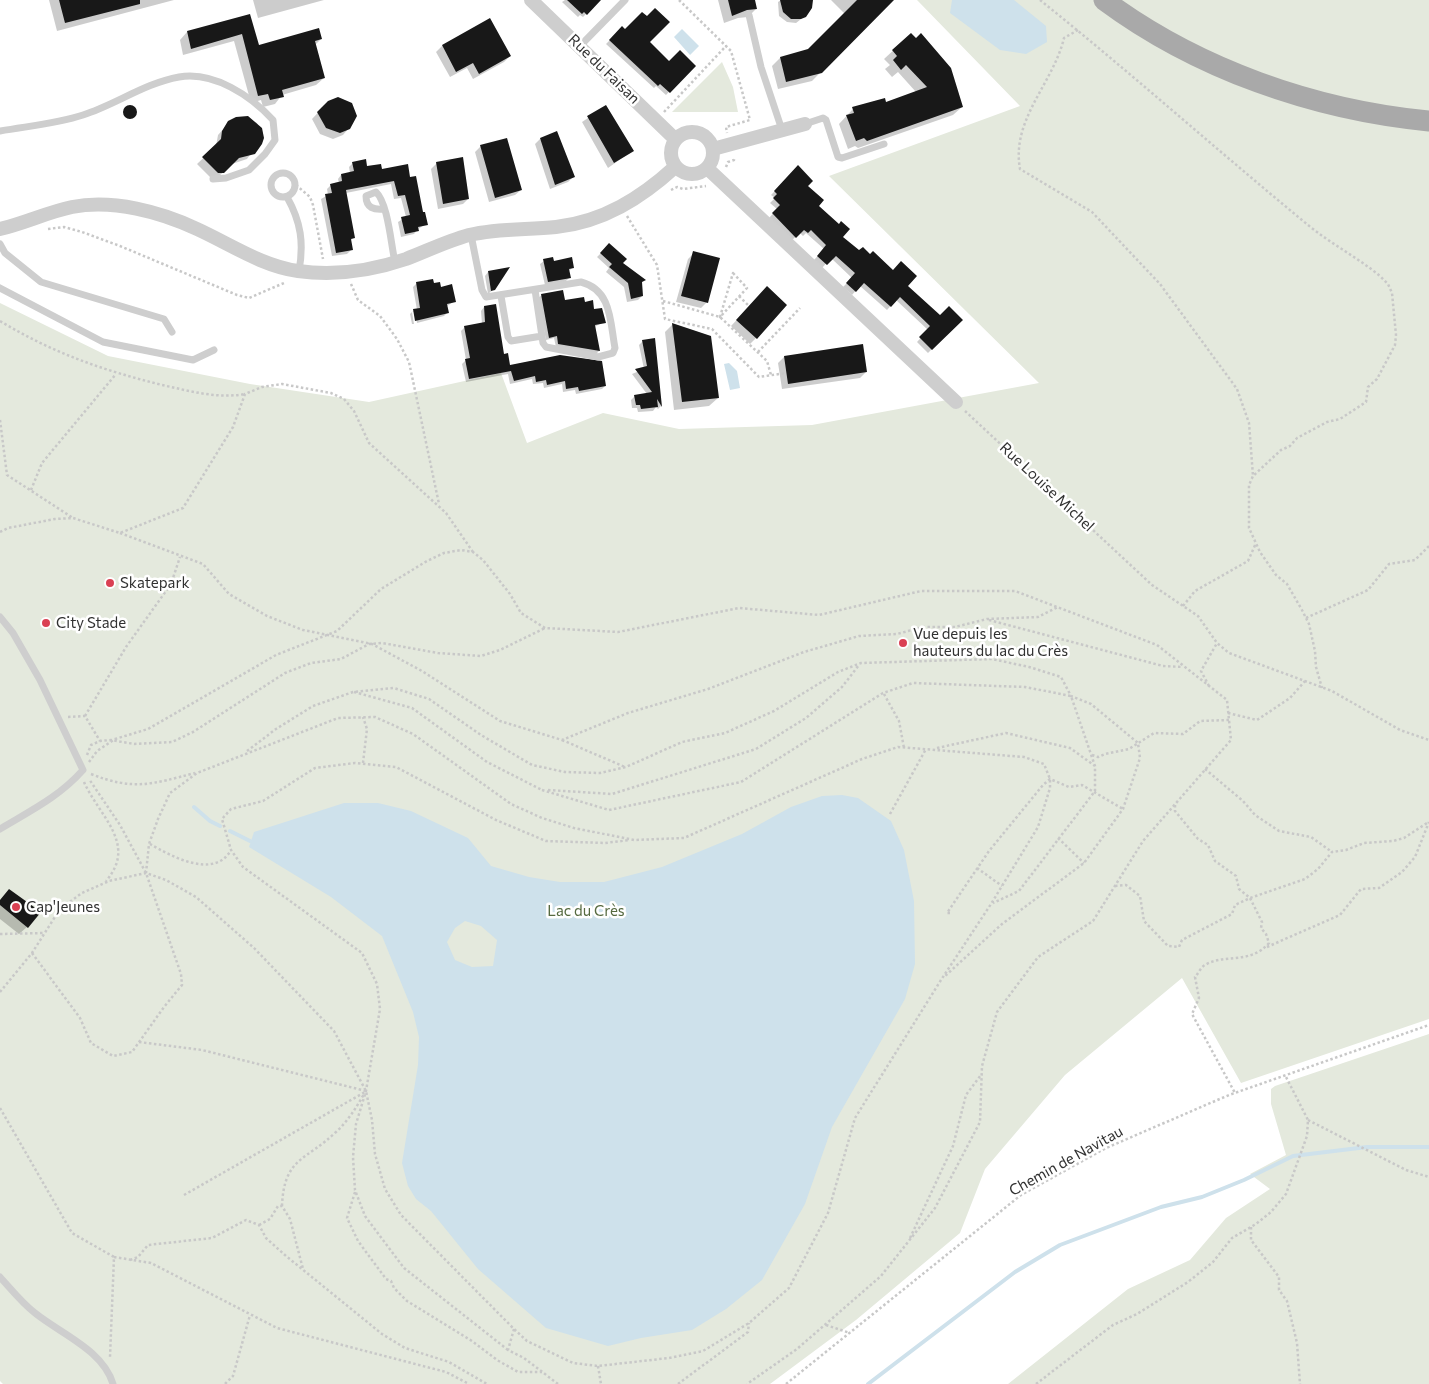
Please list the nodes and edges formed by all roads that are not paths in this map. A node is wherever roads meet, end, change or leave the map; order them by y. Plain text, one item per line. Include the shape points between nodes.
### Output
1 (531, 0) edge
2 (625, 0) edge
3 (1104, 0) edge
4 (749, 15) dead end
5 (580, 46) junction
6 (1429, 121) edge
7 (805, 124) joint
8 (0, 130) edge
9 (782, 130) junction
10 (675, 140) junction
11 (884, 144) dead end
12 (713, 149) junction
13 (675, 167) junction
14 (707, 168) junction
15 (213, 179) dead end
16 (287, 197) junction
17 (384, 209) dead end
18 (0, 229) edge
19 (471, 235) junction
20 (0, 244) edge
21 (395, 262) junction
22 (295, 277) junction
23 (0, 288) edge
24 (535, 290) junction
25 (501, 296) junction
26 (172, 332) dead end
27 (542, 336) junction
28 (214, 350) dead end
29 (956, 402) road end
30 (0, 617) edge
31 (0, 829) edge
32 (0, 1277) edge
33 (113, 1384) edge

1 - 5 street, Rue du Faisan
2 - 5 lane
3 - 6 main road via 1146,28 1198,55 1285,92 1363,112
4 - 9 lane via 761,67
5 - 10 street, Rue du Faisan
7 - 9 street
7 - 11 lane via 823,118 826,120 838,157
8 - 15 lane via 83,115 180,77 207,79 233,89 259,105 273,120 275,140 250,170
9 - 12 street
10 - 12 street via 687,132 700,134
10 - 13 street via 670,153
12 - 14 street
13 - 14 street via 694,175
13 - 19 street via 626,214 557,227 494,230
14 - 29 street
16 - 16 lane via 273,191 273,179 279,174 287,173 296,185
16 - 22 lane via 298,218 301,234 302,253
17 - 21 lane
18 - 22 street via 73,207 123,206 194,228
19 - 21 street
19 - 25 lane via 482,290 486,297
20 - 26 lane via 5,253 41,282 164,319
21 - 22 street via 350,272
23 - 28 lane via 103,342 193,360
24 - 25 lane
24 - 27 lane
24 - 27 lane via 581,282 591,284 602,294 615,348 613,353 598,357 546,347
25 - 27 lane via 511,341
30 - 31 lane via 18,640 40,680 83,769 69,787 53,799
32 - 33 lane via 34,1312 108,1368

